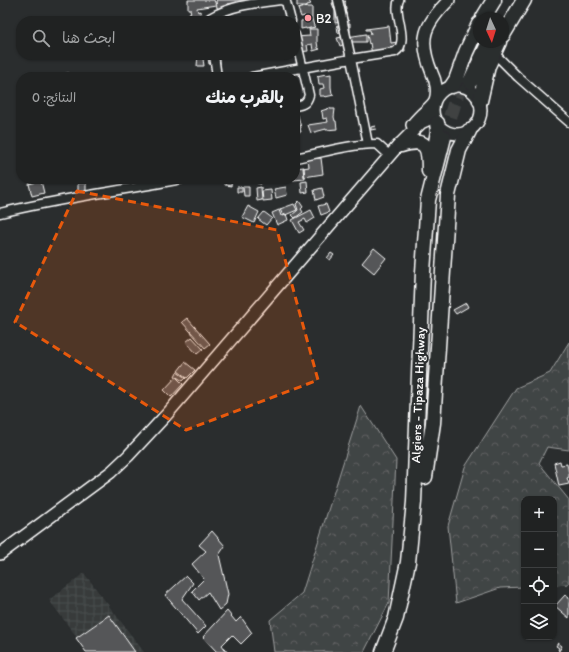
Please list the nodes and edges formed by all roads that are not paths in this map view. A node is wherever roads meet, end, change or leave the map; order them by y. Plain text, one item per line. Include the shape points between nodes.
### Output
1 (338, 0) edge
2 (399, 0) edge
3 (449, 0) edge
4 (494, 0) edge
5 (500, 0) edge
6 (514, 0) edge
7 (524, 0) edge
8 (487, 12) edge
9 (493, 12) edge
10 (507, 12) edge
11 (213, 16) edge
12 (290, 16) edge
13 (509, 25) edge
14 (473, 37) edge
15 (475, 48) edge
16 (492, 48) edge
17 (493, 48) edge
18 (496, 48) edge
19 (426, 51) junction
20 (300, 53) edge
21 (351, 59) junction
22 (215, 60) edge
23 (304, 68) junction
24 (216, 72) edge
25 (281, 72) edge
26 (461, 83) junction
27 (435, 100) junction
28 (480, 101) junction
29 (300, 105) edge
30 (436, 120) junction
31 (569, 122) edge
32 (469, 131) junction
33 (368, 144) junction
34 (399, 146) junction
35 (390, 156) junction
36 (300, 157) edge
37 (429, 171) junction
38 (157, 184) edge
39 (0, 213) edge
40 (425, 477) junction
41 (414, 490) junction
42 (0, 554) edge
43 (383, 652) edge
44 (393, 652) edge

1 - 21 street
2 - 21 street via 401,44 398,50
3 - 19 main road via 427,28
4 - 8 highway
5 - 9 highway
6 - 10 highway
7 - 13 highway
11 - 12 street via 220,11 245,4 281,0 286,2
14 - 26 highway via 456,80
15 - 26 highway
16 - 26 highway
17 - 28 highway
18 - 31 street via 518,77
19 - 26 main road via 445,83
19 - 27 main road via 436,82
20 - 23 street
21 - 23 street
21 - 33 street
22 - 24 street
23 - 25 street
23 - 29 street via 309,95
26 - 27 main road via 442,91
26 - 28 main road via 458,85 469,88
27 - 30 main road via 433,112
27 - 34 main road via 399,141
28 - 32 main road via 482,108 479,121
30 - 32 main road via 441,127 451,133
30 - 34 main road via 421,123
30 - 37 highway via 438,134
32 - 40 highway via 459,150 448,195 433,422
33 - 35 street via 377,144
33 - 36 street
34 - 35 main road
34 - 37 highway via 416,141 424,145 429,158
35 - 42 main road via 128,456 111,472
37 - 41 highway via 422,204 411,354 410,419
38 - 39 street
40 - 41 highway, Algiers - Tipaza Highway via 434,220 447,138 428,200
40 - 44 highway, Algiers - Tipaza Highway via 415,568 404,621
41 - 43 highway, Algiers - Tipaza Highway via 408,562 396,618

